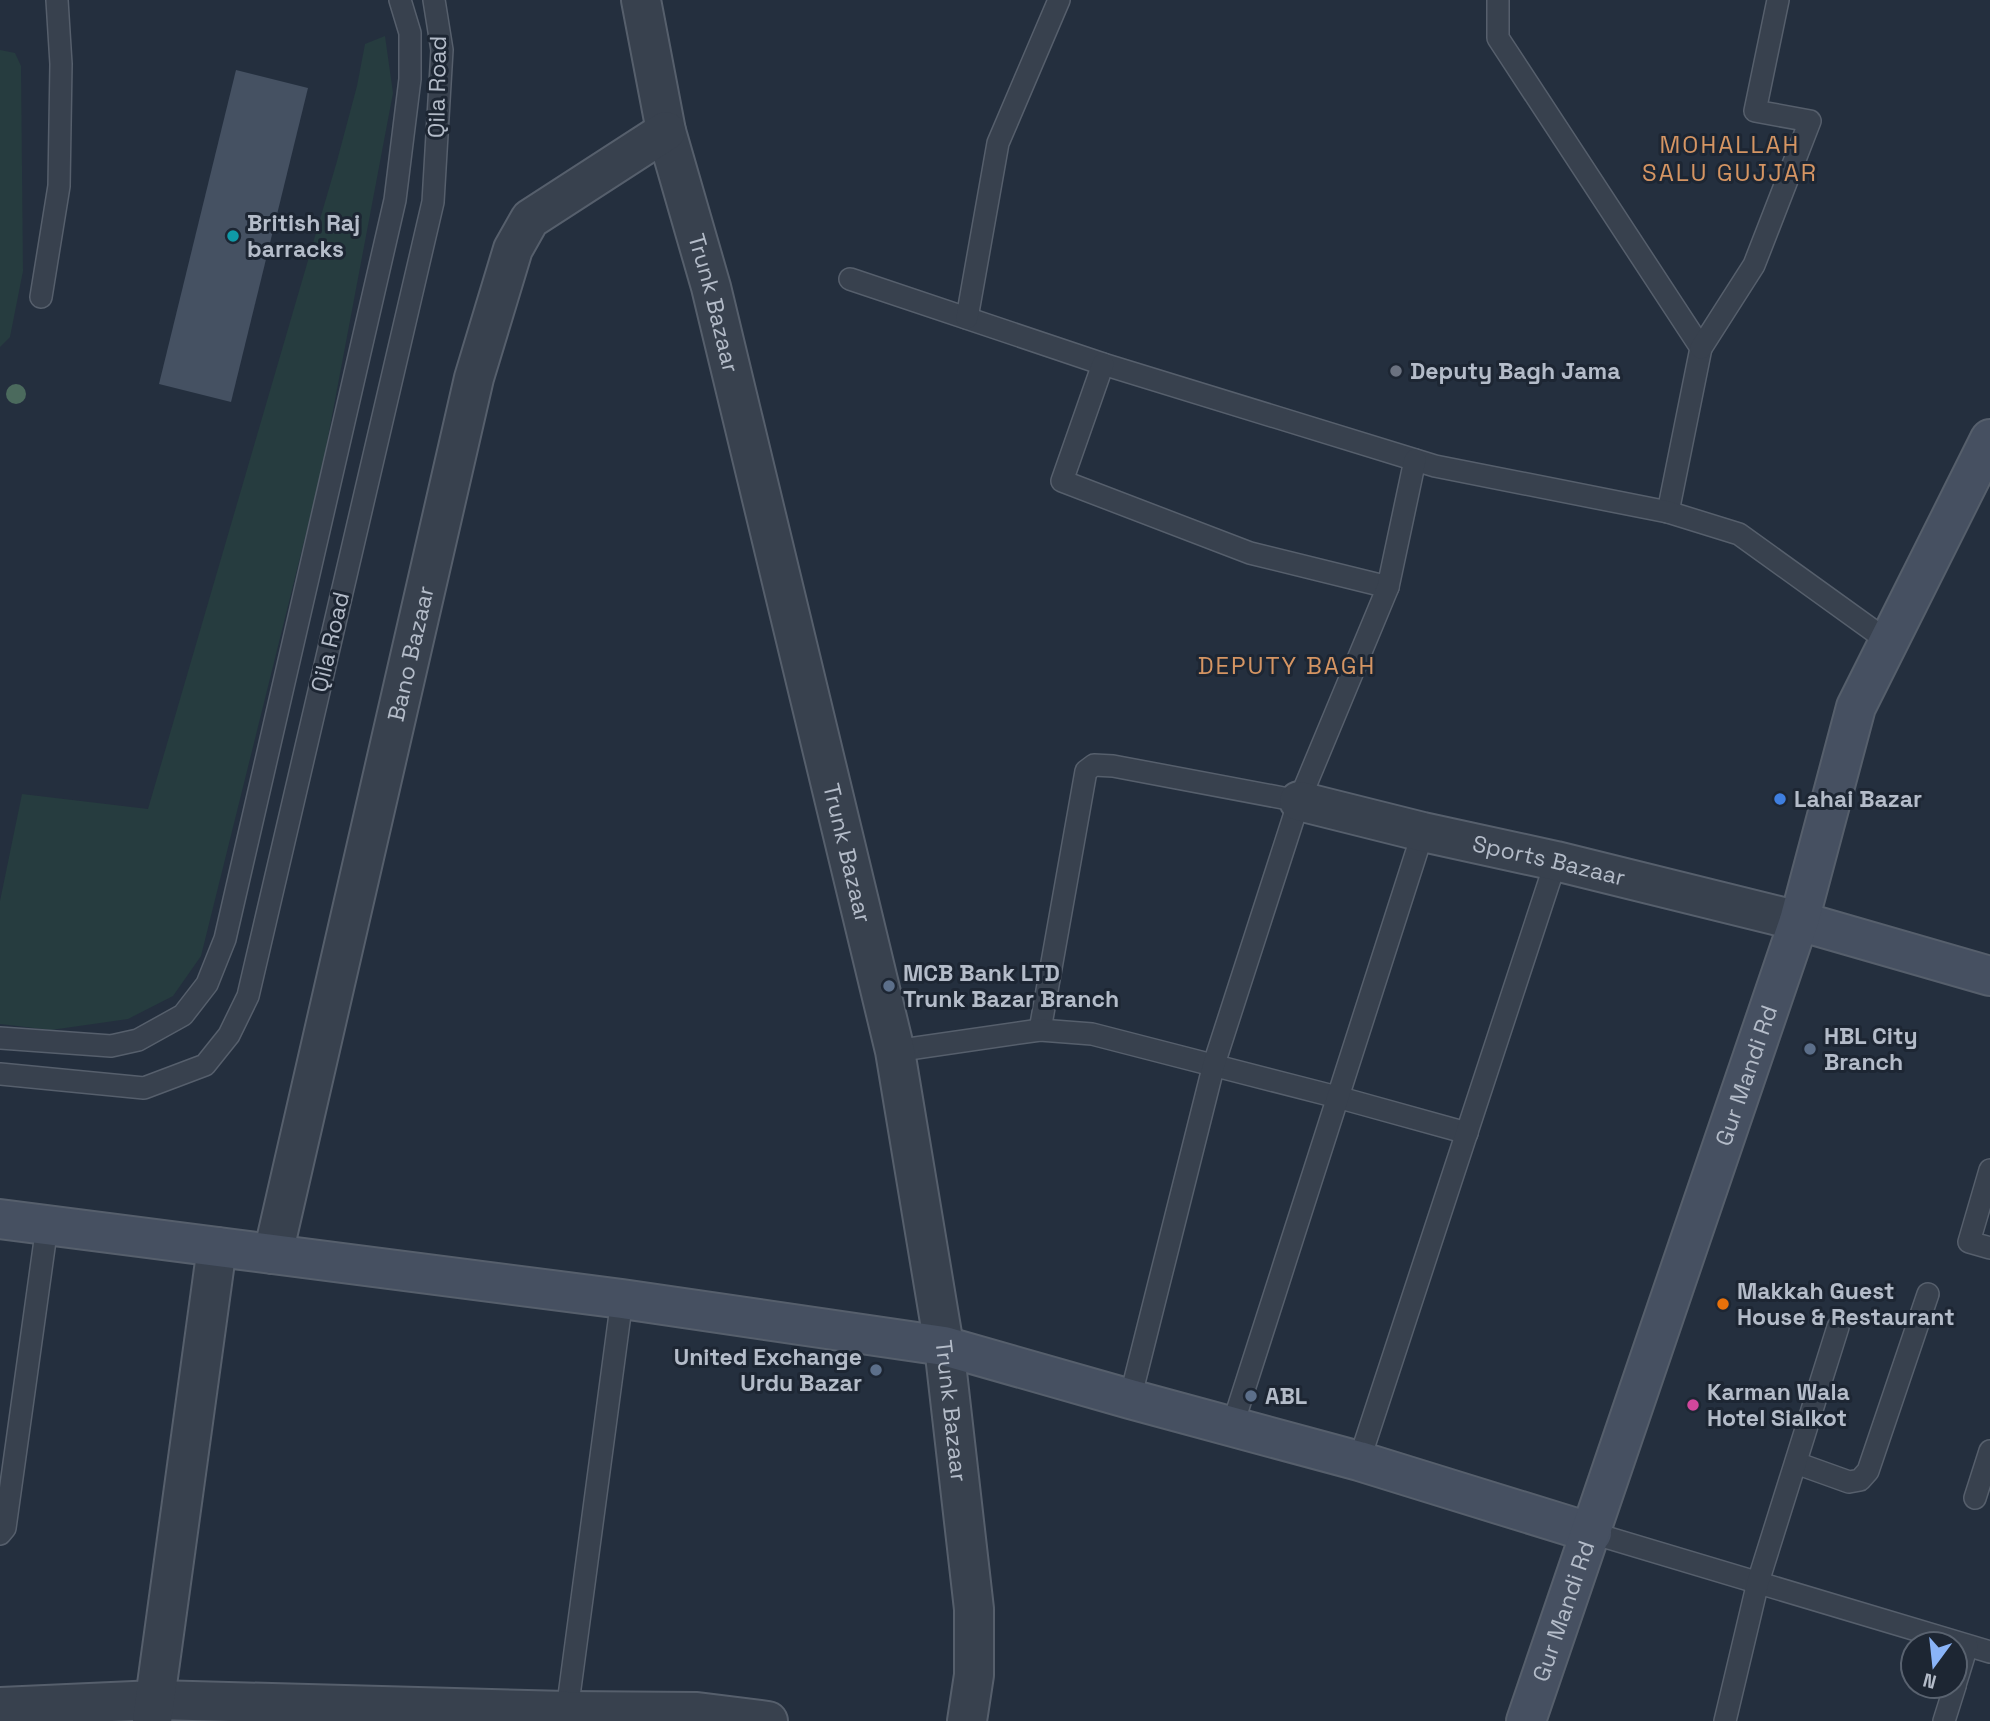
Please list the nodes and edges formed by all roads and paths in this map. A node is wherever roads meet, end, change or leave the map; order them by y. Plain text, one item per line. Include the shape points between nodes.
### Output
1 (57, 0) edge
2 (400, 0) edge
3 (434, 0) edge
4 (641, 0) edge
5 (1059, 0) edge
6 (1498, 0) edge
7 (1779, 0) edge
8 (666, 131) junction
9 (850, 279) dead end
10 (41, 297) dead end
11 (967, 317) junction
12 (1701, 348) junction
13 (1103, 364) junction
14 (1990, 439) edge
15 (1415, 460) junction
16 (1668, 512) junction
17 (1388, 587) junction
18 (1889, 642) junction
19 (1299, 800) junction
20 (1423, 832) junction
21 (1556, 861) junction
22 (1800, 921) junction
23 (1990, 976) edge
24 (1040, 1030) junction
25 (0, 1038) edge
26 (895, 1051) junction
27 (1214, 1064) junction
28 (0, 1074) edge
29 (1337, 1097) junction
30 (1467, 1133) junction
31 (1990, 1170) edge
32 (0, 1219) edge
33 (47, 1226) junction
34 (217, 1247) junction
35 (1990, 1248) edge
36 (273, 1254) junction
37 (1928, 1294) dead end
38 (622, 1298) junction
39 (1838, 1328) dead end
40 (944, 1346) junction
41 (1130, 1399) junction
42 (1232, 1427) junction
43 (1990, 1451) edge
44 (1359, 1461) junction
45 (1796, 1463) junction
46 (1975, 1498) dead end
47 (0, 1534) edge
48 (1592, 1534) junction
49 (1758, 1581) junction
50 (1916, 1630) edge
51 (1969, 1647) edge
52 (1990, 1652) edge
53 (1951, 1700) edge
54 (0, 1707) edge
55 (154, 1710) edge
56 (567, 1711) junction
57 (768, 1721) edge
58 (967, 1721) edge
59 (1526, 1721) edge
60 (1725, 1721) edge
61 (1944, 1721) edge

1 - 10 lane via 59,186
2 - 25 lane, Qila Road via 410,33 410,79 395,200 225,939 207,984 183,1015 138,1040 111,1046
3 - 28 lane, Qila Road via 442,50 433,202 248,996 229,1035 205,1065 144,1088
4 - 8 street, Trunk Bazaar
5 - 11 lane via 998,143
6 - 12 lane via 1498,38
7 - 12 lane via 1755,111 1810,121 1754,265
8 - 26 street, Trunk Bazaar via 711,287
8 - 36 street, Bano Bazaar via 530,219 513,249 474,378
9 - 11 lane
11 - 13 lane
12 - 16 lane
13 - 15 lane
13 - 17 lane via 1062,481 1250,552
14 - 18 street, Gur Mandi Rd
15 - 16 lane
15 - 17 lane
16 - 18 lane via 1738,534
17 - 19 lane
18 - 22 street, Gur Mandi Rd via 1856,707
19 - 20 street, Sports Bazaar
19 - 24 lane via 1113,766 1094,765 1086,771
19 - 27 lane
20 - 21 street, Sports Bazaar
20 - 29 lane
21 - 22 street, Sports Bazaar
21 - 30 lane
22 - 23 street
22 - 48 street, Gur Mandi Rd
24 - 26 lane
24 - 27 lane via 1092,1034
26 - 40 street, Trunk Bazaar
27 - 29 lane
27 - 41 lane
29 - 30 lane
29 - 42 lane
30 - 44 lane
31 - 35 lane via 1969,1242
32 - 33 street
33 - 34 street
33 - 47 lane via 5,1528
34 - 36 street
34 - 55 street
36 - 38 street
37 - 45 lane via 1868,1471 1860,1480 1849,1482
38 - 40 street
38 - 56 lane
39 - 45 lane
40 - 41 street
40 - 58 street, Trunk Bazaar via 974,1608 974,1675
41 - 42 street
42 - 44 street
43 - 46 lane
44 - 48 street
45 - 49 lane
48 - 49 lane
48 - 59 street, Gur Mandi Rd
49 - 50 lane
49 - 60 lane
51 - 52 lane
53 - 61 lane
54 - 55 street
55 - 56 street
56 - 57 street via 696,1712

